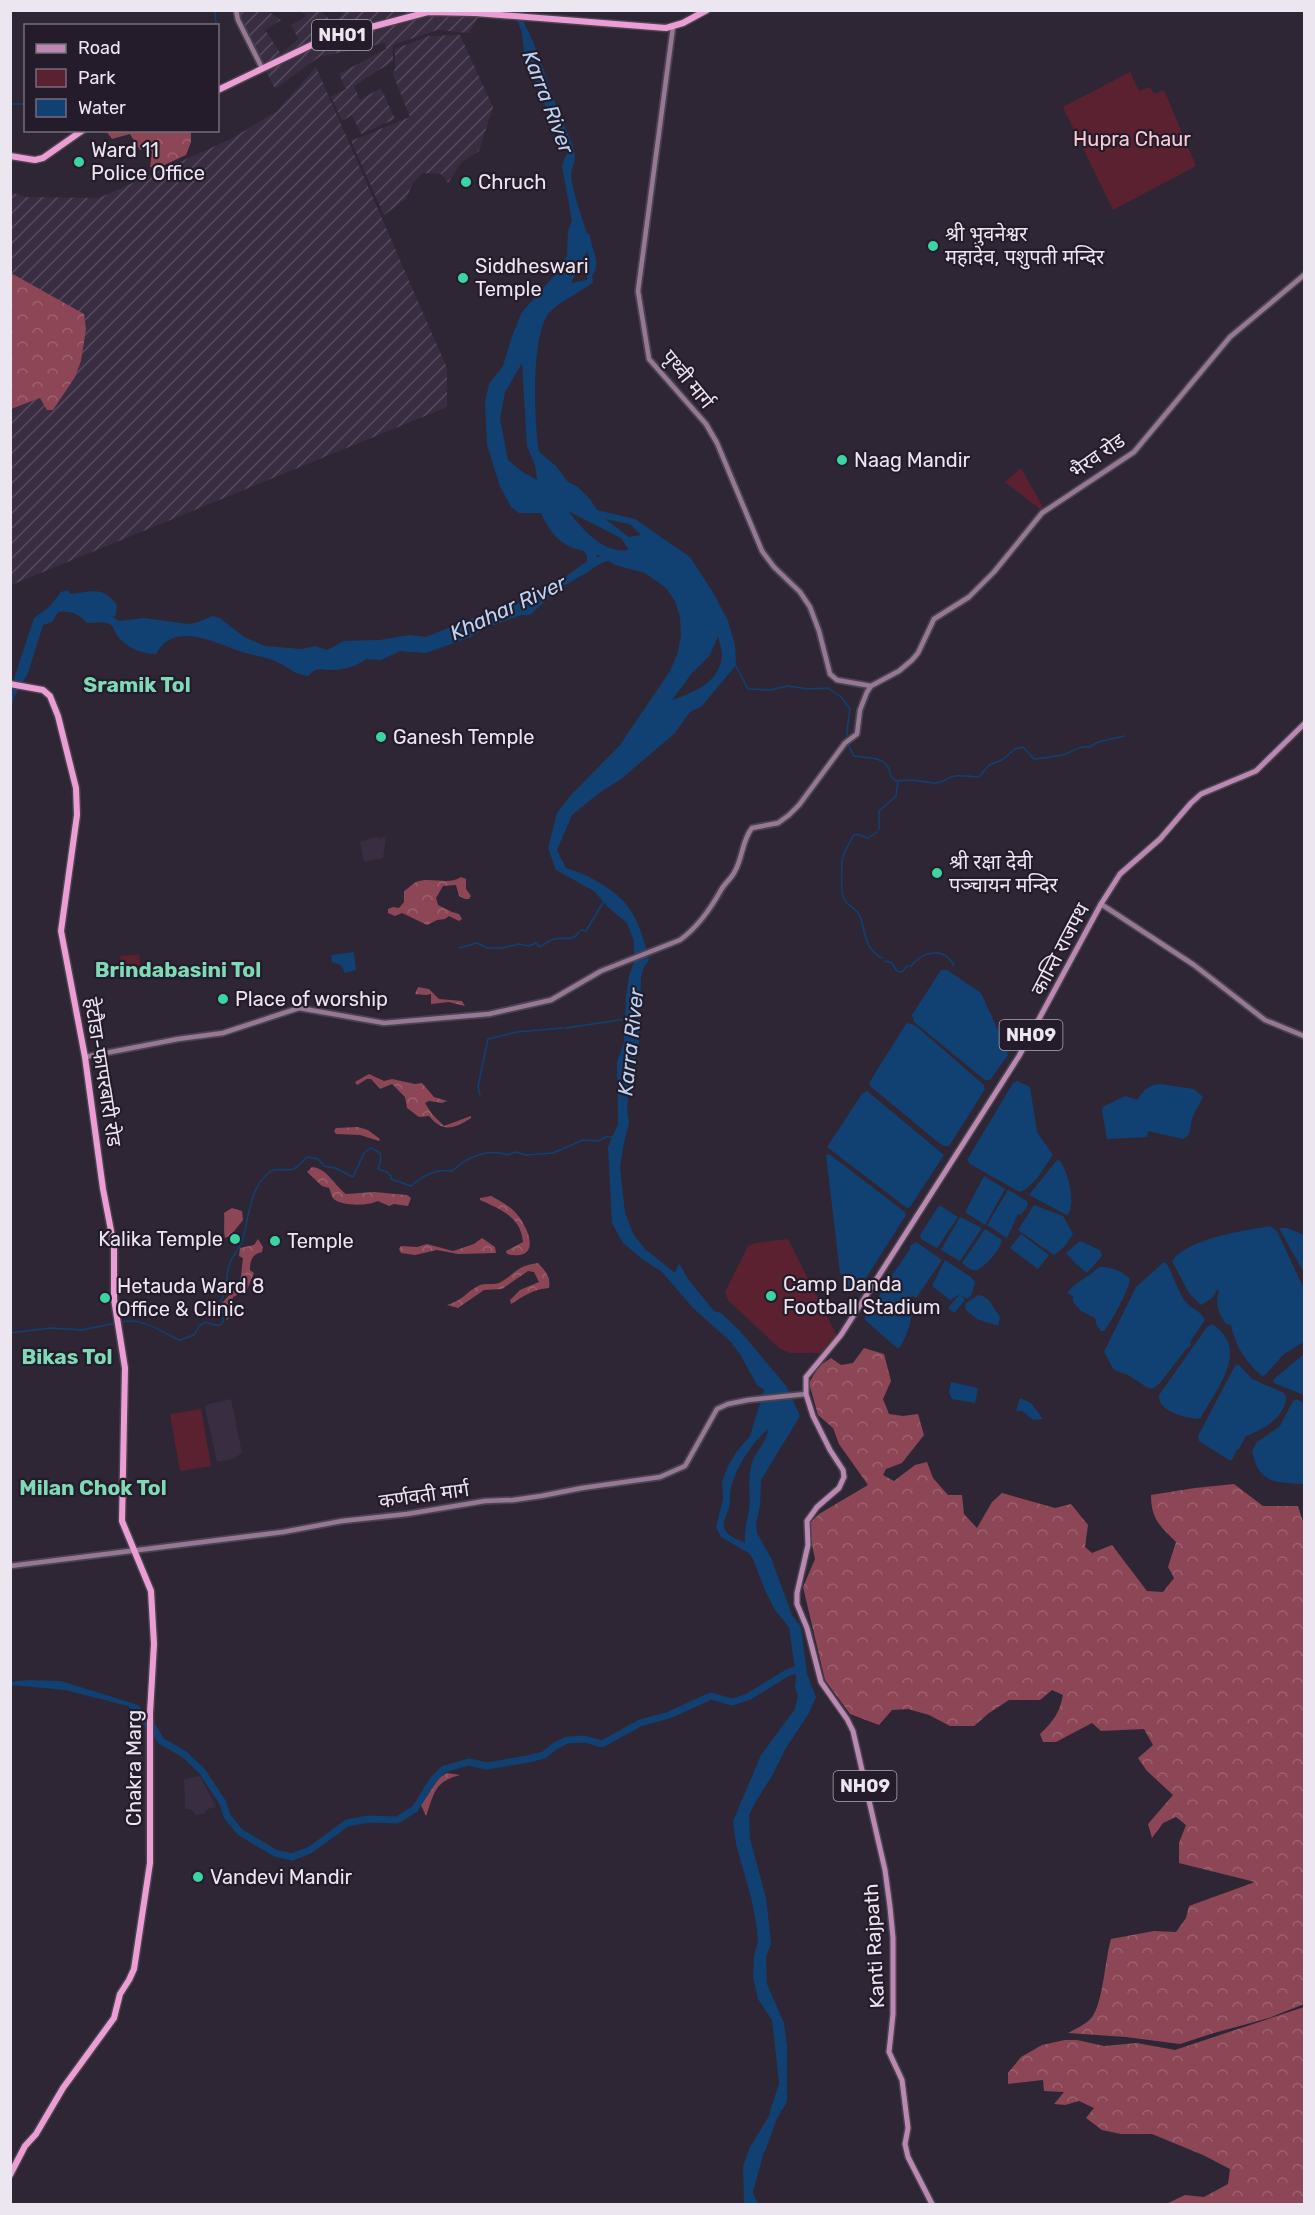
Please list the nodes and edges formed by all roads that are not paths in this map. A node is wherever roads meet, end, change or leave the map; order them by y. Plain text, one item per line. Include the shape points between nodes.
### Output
1 (236, 10) edge
2 (707, 10) edge
3 (673, 27) junction
4 (262, 68) junction
5 (219, 90) edge
6 (81, 132) edge
7 (10, 156) edge
8 (1305, 275) edge
9 (10, 684) edge
10 (871, 686) junction
11 (1305, 724) edge
12 (1101, 904) junction
13 (1305, 1036) edge
14 (85, 1057) junction
15 (119, 1330) joint
16 (806, 1394) junction
17 (134, 1550) junction
18 (10, 1566) edge
19 (10, 2175) edge
20 (932, 2205) edge

1 - 4 main road
2 - 3 highway, NH01
3 - 4 highway, NH01 via 428,12 321,40
3 - 10 main road, पृथ्वी मार्ग via 638,291 650,359 706,424 717,443 762,551 810,607 830,674 843,681
4 - 5 highway, NH01
6 - 7 highway via 43,158
8 - 10 main road, भैरव रोड via 1230,337 1134,452 1042,513 974,591 934,619 911,661
9 - 14 highway, हेटौडा-फापरबारी रोड via 48,693 54,702 75,788 77,815 62,931
10 - 14 main road via 860,710 857,734 789,815 778,823 752,828 736,870 716,901 680,940 601,971 551,1000 475,1017 384,1023 299,1008 223,1033
11 - 12 main road, कान्ति राजपथ / NH09 via 1256,771 1191,802 1160,839 1120,874
12 - 13 main road via 1194,965 1265,1020
12 - 16 main road, कान्ति राजपथ / NH09 via 1019,1056 949,1169 841,1335 810,1370
14 - 15 highway, हेटौडा-फापरबारी रोड via 114,1246 114,1299
15 - 17 highway, Chakra Marg via 126,1368 121,1509
16 - 17 main road, कर्णवती मार्ग via 748,1400 717,1409 685,1466 660,1477
16 - 20 main road, Kanti Rajpath / NH09 via 844,1477 839,1488 807,1521 797,1604 821,1682 853,1731 880,1847 893,1938 889,2052 902,2080 908,2157
17 - 18 main road, कर्णवती मार्ग
17 - 19 highway, Chakra Marg via 151,1591 154,1644 151,1847 137,1957 114,2018 63,2088

